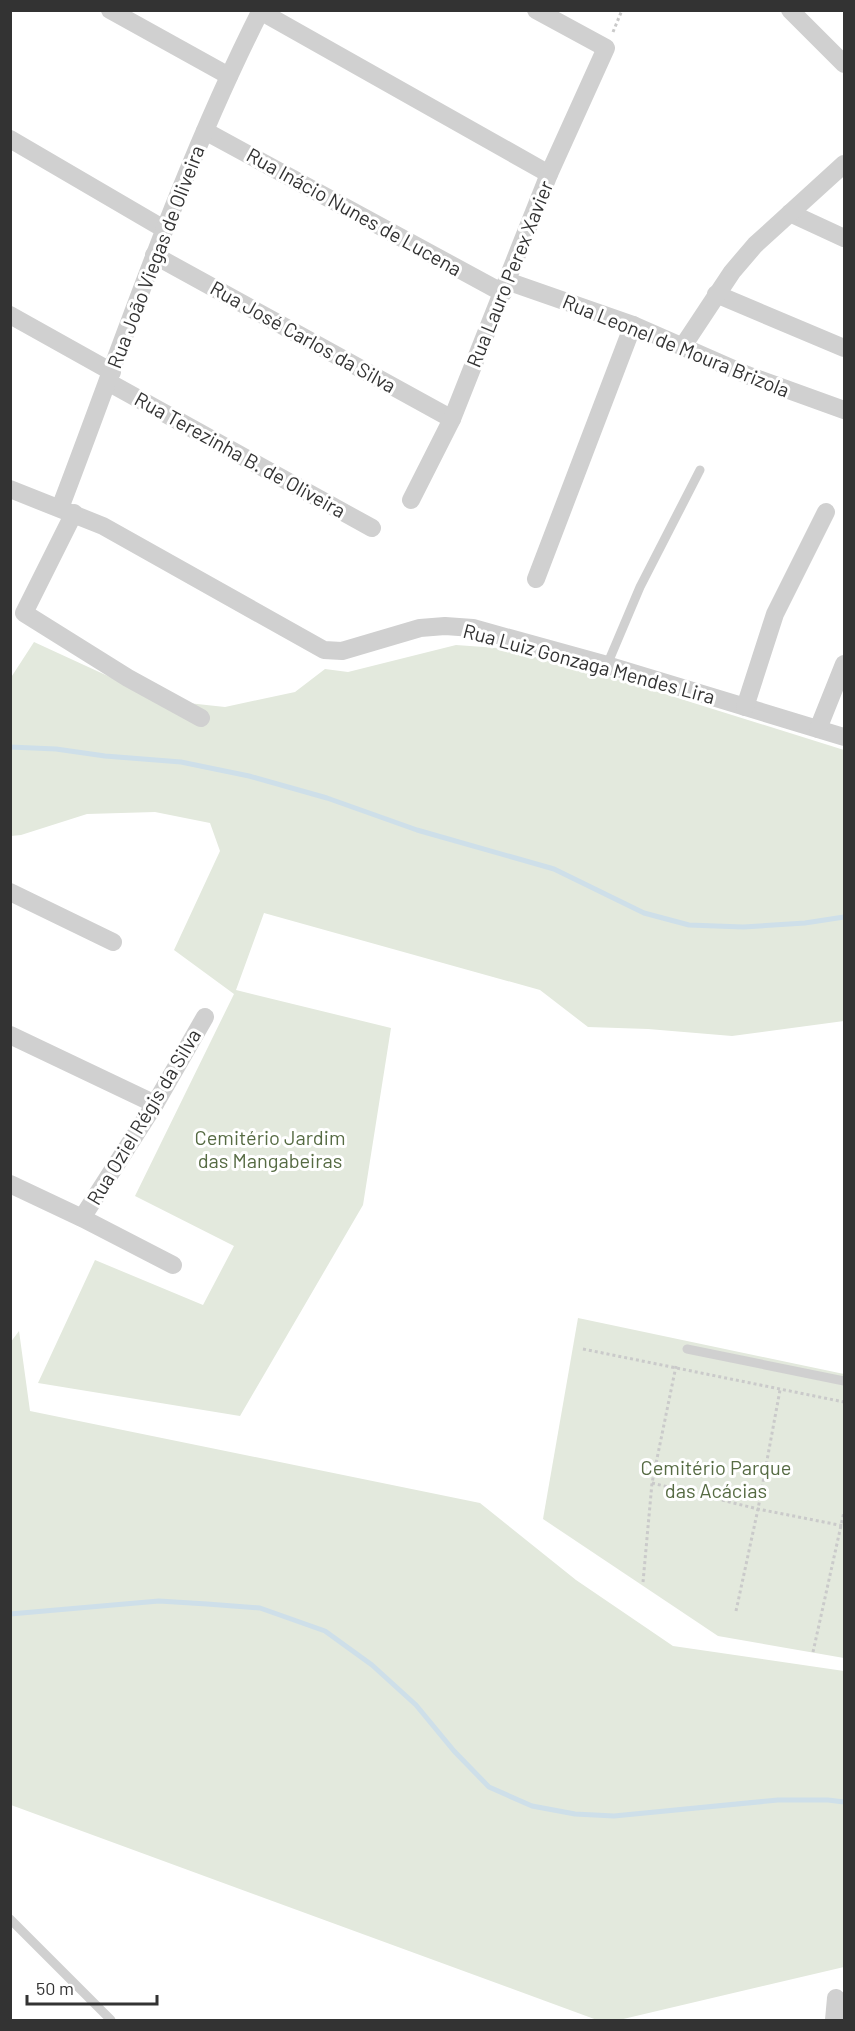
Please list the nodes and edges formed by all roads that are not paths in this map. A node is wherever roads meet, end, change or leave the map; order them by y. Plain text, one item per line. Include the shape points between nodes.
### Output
1 (110, 10) edge
2 (536, 10) edge
3 (790, 10) edge
4 (261, 11) edge
5 (844, 64) edge
6 (229, 76) junction
7 (205, 131) junction
8 (10, 139) edge
9 (844, 164) edge
10 (549, 174) junction
11 (790, 213) junction
12 (165, 229) junction
13 (844, 238) edge
14 (154, 255) junction
15 (505, 287) junction
16 (717, 294) junction
17 (10, 315) edge
18 (633, 325) junction
19 (683, 346) junction
20 (844, 348) edge
21 (110, 377) junction
22 (844, 410) edge
23 (452, 419) junction
24 (700, 470) dead end
25 (10, 489) edge
26 (411, 500) dead end
27 (67, 510) junction
28 (826, 512) dead end
29 (372, 528) dead end
30 (536, 579) dead end
31 (844, 664) edge
32 (607, 665) junction
33 (745, 707) junction
34 (201, 718) dead end
35 (818, 729) junction
36 (844, 737) edge
37 (10, 892) edge
38 (113, 942) dead end
39 (205, 1017) dead end
40 (10, 1035) edge
41 (155, 1104) junction
42 (10, 1184) edge
43 (82, 1218) junction
44 (173, 1265) dead end
45 (687, 1349) dead end
46 (844, 1382) edge
47 (10, 1919) edge
48 (836, 1998) dead end
49 (111, 2020) edge
50 (834, 2020) edge

1 - 6 street
2 - 10 street, Rua Lauro Perex Xavier via 606,48
3 - 5 street
4 - 6 street, Rua João Viegas de Oliveira
4 - 10 street
6 - 7 street, Rua João Viegas de Oliveira
7 - 12 street, Rua João Viegas de Oliveira
7 - 15 street, Rua Inácio Nunes de Lucena
8 - 12 street
9 - 11 street
10 - 15 street, Rua Lauro Perex Xavier
11 - 13 street
11 - 16 street via 755,245
12 - 14 street, Rua João Viegas de Oliveira
14 - 21 street, Rua João Viegas de Oliveira
14 - 23 street, Rua José Carlos da Silva
15 - 18 street, Rua Leonel de Moura Brizola
15 - 23 street, Rua Lauro Perex Xavier
16 - 19 street
16 - 20 street
17 - 21 street, Rua Terezinha B. de Oliveira
18 - 19 street, Rua Leonel de Moura Brizola
18 - 30 street
19 - 22 street, Rua Leonel de Moura Brizola via 747,375
21 - 27 street, Rua João Viegas de Oliveira
21 - 29 street, Rua Terezinha B. de Oliveira
23 - 26 street, Rua Lauro Perex Xavier
24 - 32 lane via 640,587
25 - 27 street, Rua Luiz Gonzaga Mendes Lira
27 - 32 street, Rua Luiz Gonzaga Mendes Lira via 103,526 324,650 342,651 410,631 445,626 472,628
27 - 34 street, Rua João Viegas de Oliveira via 24,613
28 - 33 street via 775,614
31 - 35 street
32 - 33 street, Rua Luiz Gonzaga Mendes Lira
33 - 35 street, Rua Luiz Gonzaga Mendes Lira
35 - 36 street, Rua Luiz Gonzaga Mendes Lira
37 - 38 street
39 - 41 street, Rua Oziel Régis da Silva
40 - 41 street
41 - 43 street, Rua Oziel Régis da Silva
42 - 43 street
43 - 44 street
45 - 46 lane
47 - 49 lane
48 - 50 street

